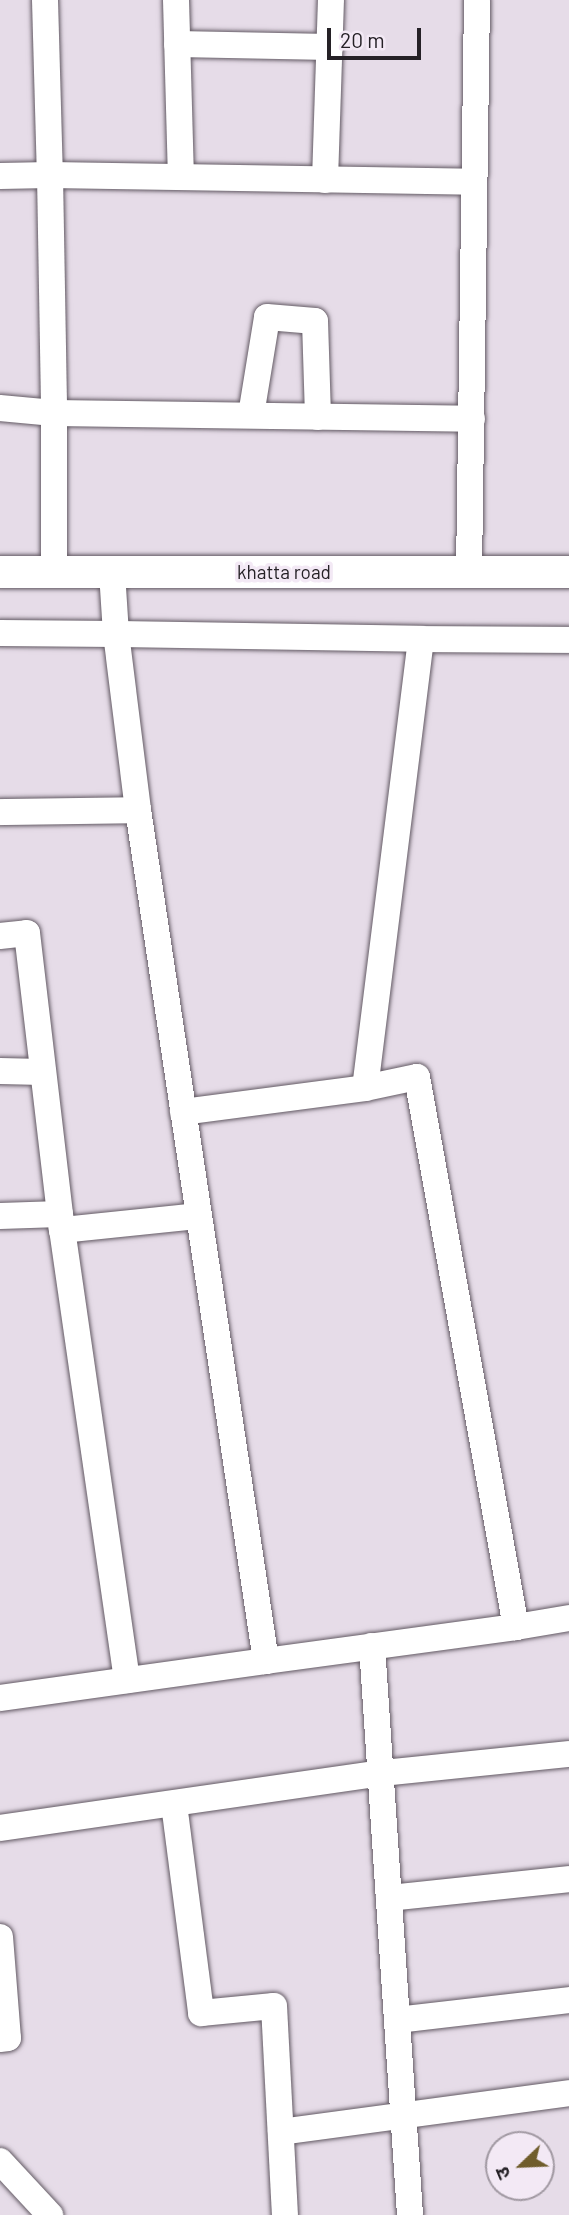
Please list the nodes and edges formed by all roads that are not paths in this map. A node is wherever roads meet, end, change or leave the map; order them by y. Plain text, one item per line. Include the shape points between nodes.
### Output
1 (46, 0) edge
2 (176, 0) edge
3 (331, 0) edge
4 (477, 0) edge
5 (177, 44) junction
6 (330, 47) junction
7 (50, 175) junction
8 (0, 176) edge
9 (181, 177) junction
10 (325, 180) junction
11 (474, 182) junction
12 (0, 408) edge
13 (54, 413) junction
14 (251, 415) junction
15 (318, 416) junction
16 (472, 419) junction
17 (0, 572) edge
18 (54, 572) junction
19 (111, 572) junction
20 (469, 572) junction
21 (569, 572) edge
22 (0, 633) edge
23 (116, 634) junction
24 (421, 639) junction
25 (569, 640) edge
26 (138, 810) junction
27 (0, 811) edge
28 (0, 936) edge
29 (0, 1071) edge
30 (43, 1072) junction
31 (365, 1088) junction
32 (183, 1112) junction
33 (0, 1216) edge
34 (198, 1216) junction
35 (61, 1222) junction
36 (569, 1618) edge
37 (516, 1627) junction
38 (372, 1646) junction
39 (265, 1661) junction
40 (127, 1680) junction
41 (0, 1698) edge
42 (569, 1754) edge
43 (382, 1773) junction
44 (174, 1804) junction
45 (0, 1828) edge
46 (569, 1879) edge
47 (389, 1898) junction
48 (0, 1937) edge
49 (569, 2000) edge
50 (397, 2020) junction
51 (0, 2039) edge
52 (569, 2093) edge
53 (404, 2119) junction
54 (281, 2132) junction
55 (0, 2161) edge
56 (50, 2215) edge
57 (285, 2215) edge
58 (410, 2215) edge

1 - 7 street
2 - 5 street
3 - 6 street
4 - 11 street
5 - 6 street
5 - 9 street
6 - 10 street
7 - 8 street
7 - 9 street
7 - 13 street
9 - 10 street
10 - 11 street
11 - 16 street
12 - 13 street
13 - 14 street
13 - 18 street
14 - 15 street
14 - 15 street via 267,317 315,321
15 - 16 street
16 - 20 street
17 - 18 street, khatta road
18 - 19 street, khatta road
19 - 20 street, khatta road
19 - 23 street
20 - 21 street, khatta road
22 - 23 street
23 - 24 street
23 - 26 street
24 - 25 street
24 - 31 street
26 - 27 street
26 - 32 street
28 - 30 street via 27,933
29 - 30 street
30 - 35 street
31 - 32 street
31 - 37 street via 417,1077
32 - 34 street
33 - 35 street
34 - 35 street
34 - 39 street
35 - 40 street
36 - 37 street
37 - 38 street
38 - 39 street
38 - 43 street
39 - 40 street
40 - 41 street
42 - 43 street
43 - 44 street
43 - 47 street
44 - 45 street
44 - 54 street via 201,2013 274,2006
46 - 47 street
47 - 50 street
48 - 51 street via 8,2038
49 - 50 street
50 - 53 street
52 - 53 street
53 - 54 street
53 - 58 street
54 - 57 street
55 - 56 street

